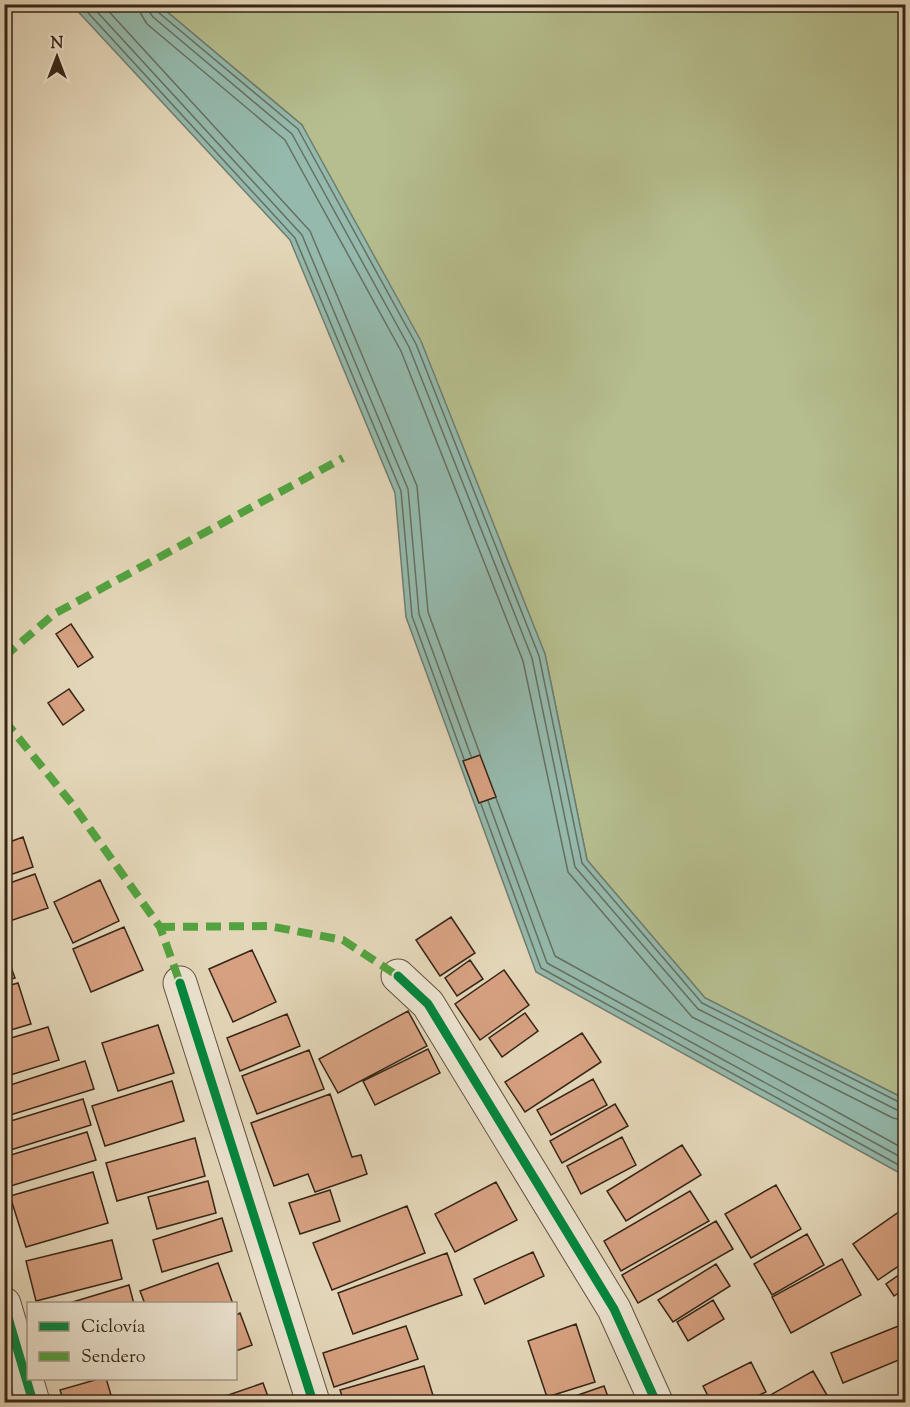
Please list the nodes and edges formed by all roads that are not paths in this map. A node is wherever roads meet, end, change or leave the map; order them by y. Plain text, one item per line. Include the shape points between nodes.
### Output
1 (398, 976) dead end
2 (180, 983) dead end
3 (4, 1304) edge
4 (33, 1402) edge
5 (313, 1402) edge
6 (656, 1402) edge

1 - 6 street via 428,1004 602,1289
2 - 5 street
3 - 4 street

